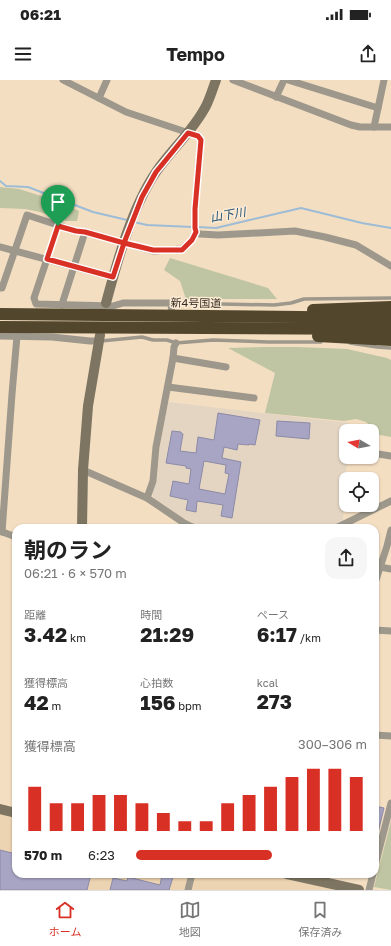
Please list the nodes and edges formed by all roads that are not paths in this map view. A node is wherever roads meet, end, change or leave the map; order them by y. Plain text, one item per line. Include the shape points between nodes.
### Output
1 (62, 80) edge
2 (107, 80) edge
3 (216, 80) edge
4 (233, 80) edge
5 (284, 80) edge
6 (288, 80) edge
7 (384, 80) edge
8 (276, 97) junction
9 (99, 98) junction
10 (378, 108) junction
11 (374, 127) junction
12 (391, 127) edge
13 (188, 133) junction
14 (58, 226) junction
15 (85, 232) junction
16 (196, 232) junction
17 (124, 243) junction
18 (0, 247) edge
19 (15, 251) junction
20 (47, 259) junction
21 (74, 266) junction
22 (391, 266) edge
23 (113, 277) junction
24 (0, 288) edge
25 (391, 298) edge
26 (106, 303) dead end
27 (171, 303) junction
28 (62, 305) junction
29 (391, 307) edge
30 (0, 314) edge
31 (172, 316) junction
32 (391, 318) edge
33 (0, 327) edge
34 (207, 328) junction
35 (391, 329) edge
36 (0, 336) edge
37 (17, 336) junction
38 (100, 338) junction
39 (391, 340) edge
40 (176, 342) junction
41 (325, 342) dead end
42 (347, 343) dead end
43 (391, 348) edge
44 (173, 358) junction
45 (226, 367) dead end
46 (168, 387) junction
47 (254, 398) dead end
48 (379, 454) edge
49 (391, 456) edge
50 (84, 470) junction
51 (147, 498) junction
52 (391, 501) edge
53 (82, 524) edge
54 (186, 524) edge
55 (344, 524) edge
56 (391, 530) edge
57 (1, 532) edge
58 (12, 536) edge
59 (380, 567) junction
60 (391, 569) edge
61 (379, 570) edge
62 (379, 630) edge
63 (391, 631) edge
64 (379, 735) edge
65 (391, 736) edge
66 (391, 802) edge
67 (0, 809) edge
68 (12, 812) edge
69 (379, 850) edge
70 (191, 878) edge
71 (305, 878) edge
72 (372, 878) edge
73 (188, 890) edge
74 (359, 890) edge
75 (369, 890) edge

1 - 9 street
2 - 9 street
3 - 13 street via 206,105
4 - 8 street
5 - 8 street
6 - 10 street
7 - 10 street
8 - 11 street via 351,126
9 - 13 street via 126,112
10 - 11 street
11 - 12 street
13 - 16 street via 198,136 201,140 195,209
13 - 17 street via 156,172 142,197
14 - 15 street
14 - 19 street via 27,215
14 - 20 street
15 - 17 street
15 - 21 street
16 - 17 street via 182,250 153,250
16 - 22 street via 218,235 295,231 356,245
17 - 23 street
18 - 19 street
19 - 20 street
19 - 24 street
20 - 21 street
20 - 28 street via 34,298 36,304
21 - 23 street
21 - 28 street
23 - 26 street
25 - 27 lane via 304,299 274,305
27 - 28 street
27 - 31 street
29 - 31 highway via 192,312
30 - 31 highway, 新4号国道
31 - 32 highway, 新4号国道
33 - 34 highway
34 - 35 highway
34 - 39 highway
36 - 37 street
37 - 38 street via 90,341
37 - 57 street
38 - 40 lane via 142,337
38 - 50 street via 88,406
40 - 41 lane
40 - 44 street
42 - 43 lane
44 - 45 street
44 - 46 street
46 - 47 street
46 - 51 street via 156,447 153,481
48 - 49 street
50 - 51 street
50 - 53 street
51 - 54 street
52 - 55 street
56 - 59 street
57 - 58 street
59 - 60 street
59 - 61 street
62 - 63 street
64 - 65 street
66 - 69 street
67 - 68 street
70 - 73 street
71 - 74 street
72 - 75 street

